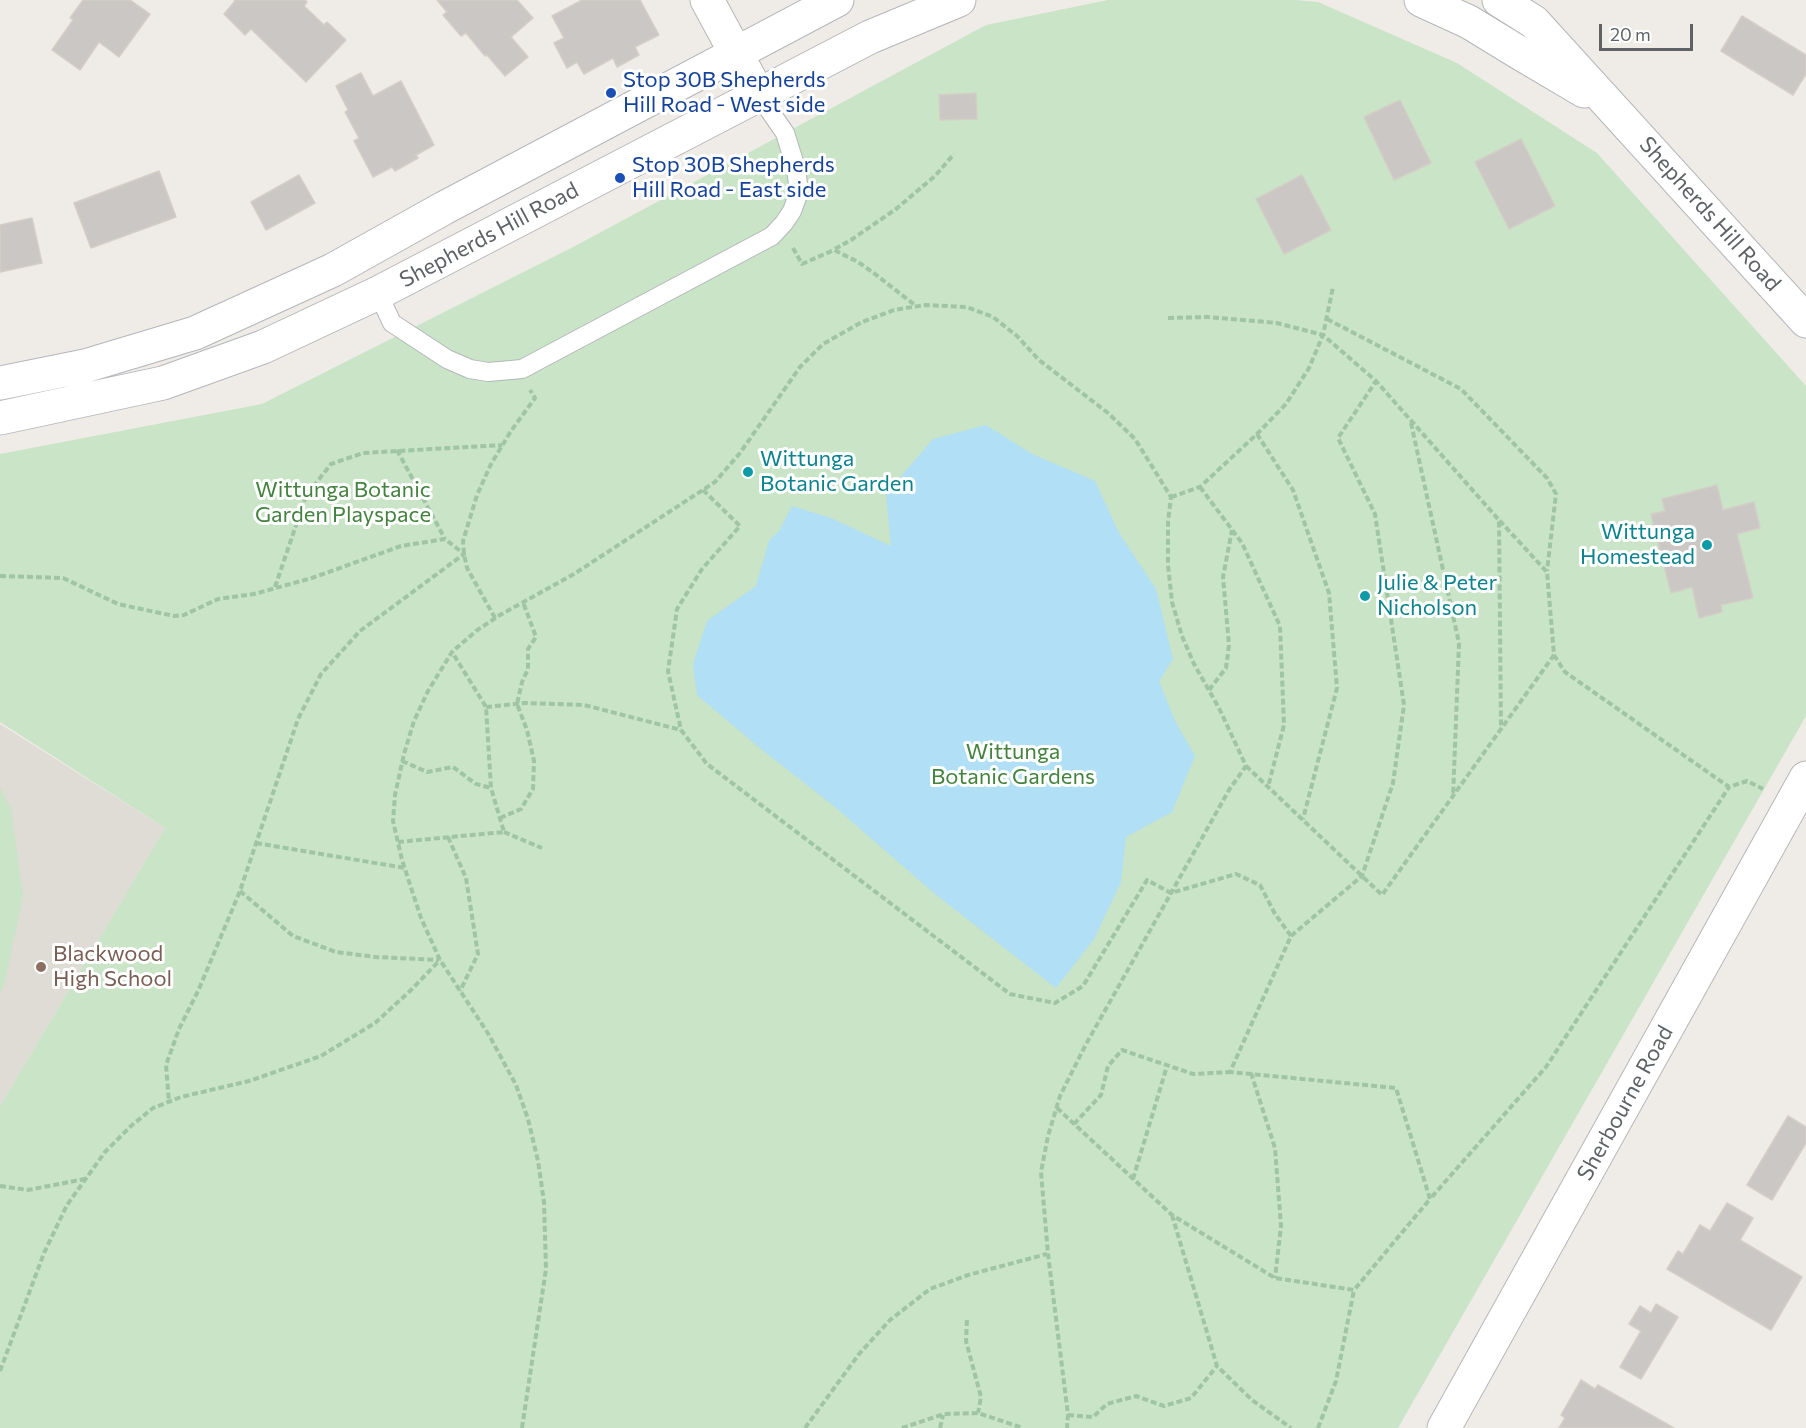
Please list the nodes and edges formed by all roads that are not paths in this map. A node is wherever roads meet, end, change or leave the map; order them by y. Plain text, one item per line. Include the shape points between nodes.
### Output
1 (707, 0) edge
2 (837, 0) edge
3 (959, 0) edge
4 (1421, 0) edge
5 (1499, 0) edge
6 (1510, 0) edge
7 (1534, 22) junction
8 (736, 53) junction
9 (758, 94) junction
10 (1614, 108) junction
11 (378, 293) junction
12 (1806, 321) edge
13 (0, 383) edge
14 (0, 418) edge
15 (1798, 792) edge
16 (1444, 1428) edge

1 - 8 main road
2 - 8 main road, Shepherds Hill Road
3 - 9 main road, Shepherds Hill Road via 870,37
4 - 10 main road, Shepherds Hill Road via 1470,22
5 - 7 main road, Shepherds Hill Road
6 - 7 main road
7 - 10 main road, Shepherds Hill Road
8 - 9 main road
8 - 13 main road, Shepherds Hill Road via 333,270 195,333 85,366
9 - 11 main road, Shepherds Hill Road
9 - 11 lane via 784,133 796,168 799,192 792,212 772,236 522,369 488,372 447,359 392,323
10 - 12 main road, Shepherds Hill Road
11 - 14 main road, Shepherds Hill Road via 262,347 163,383
15 - 16 main road, Sherbourne Road

